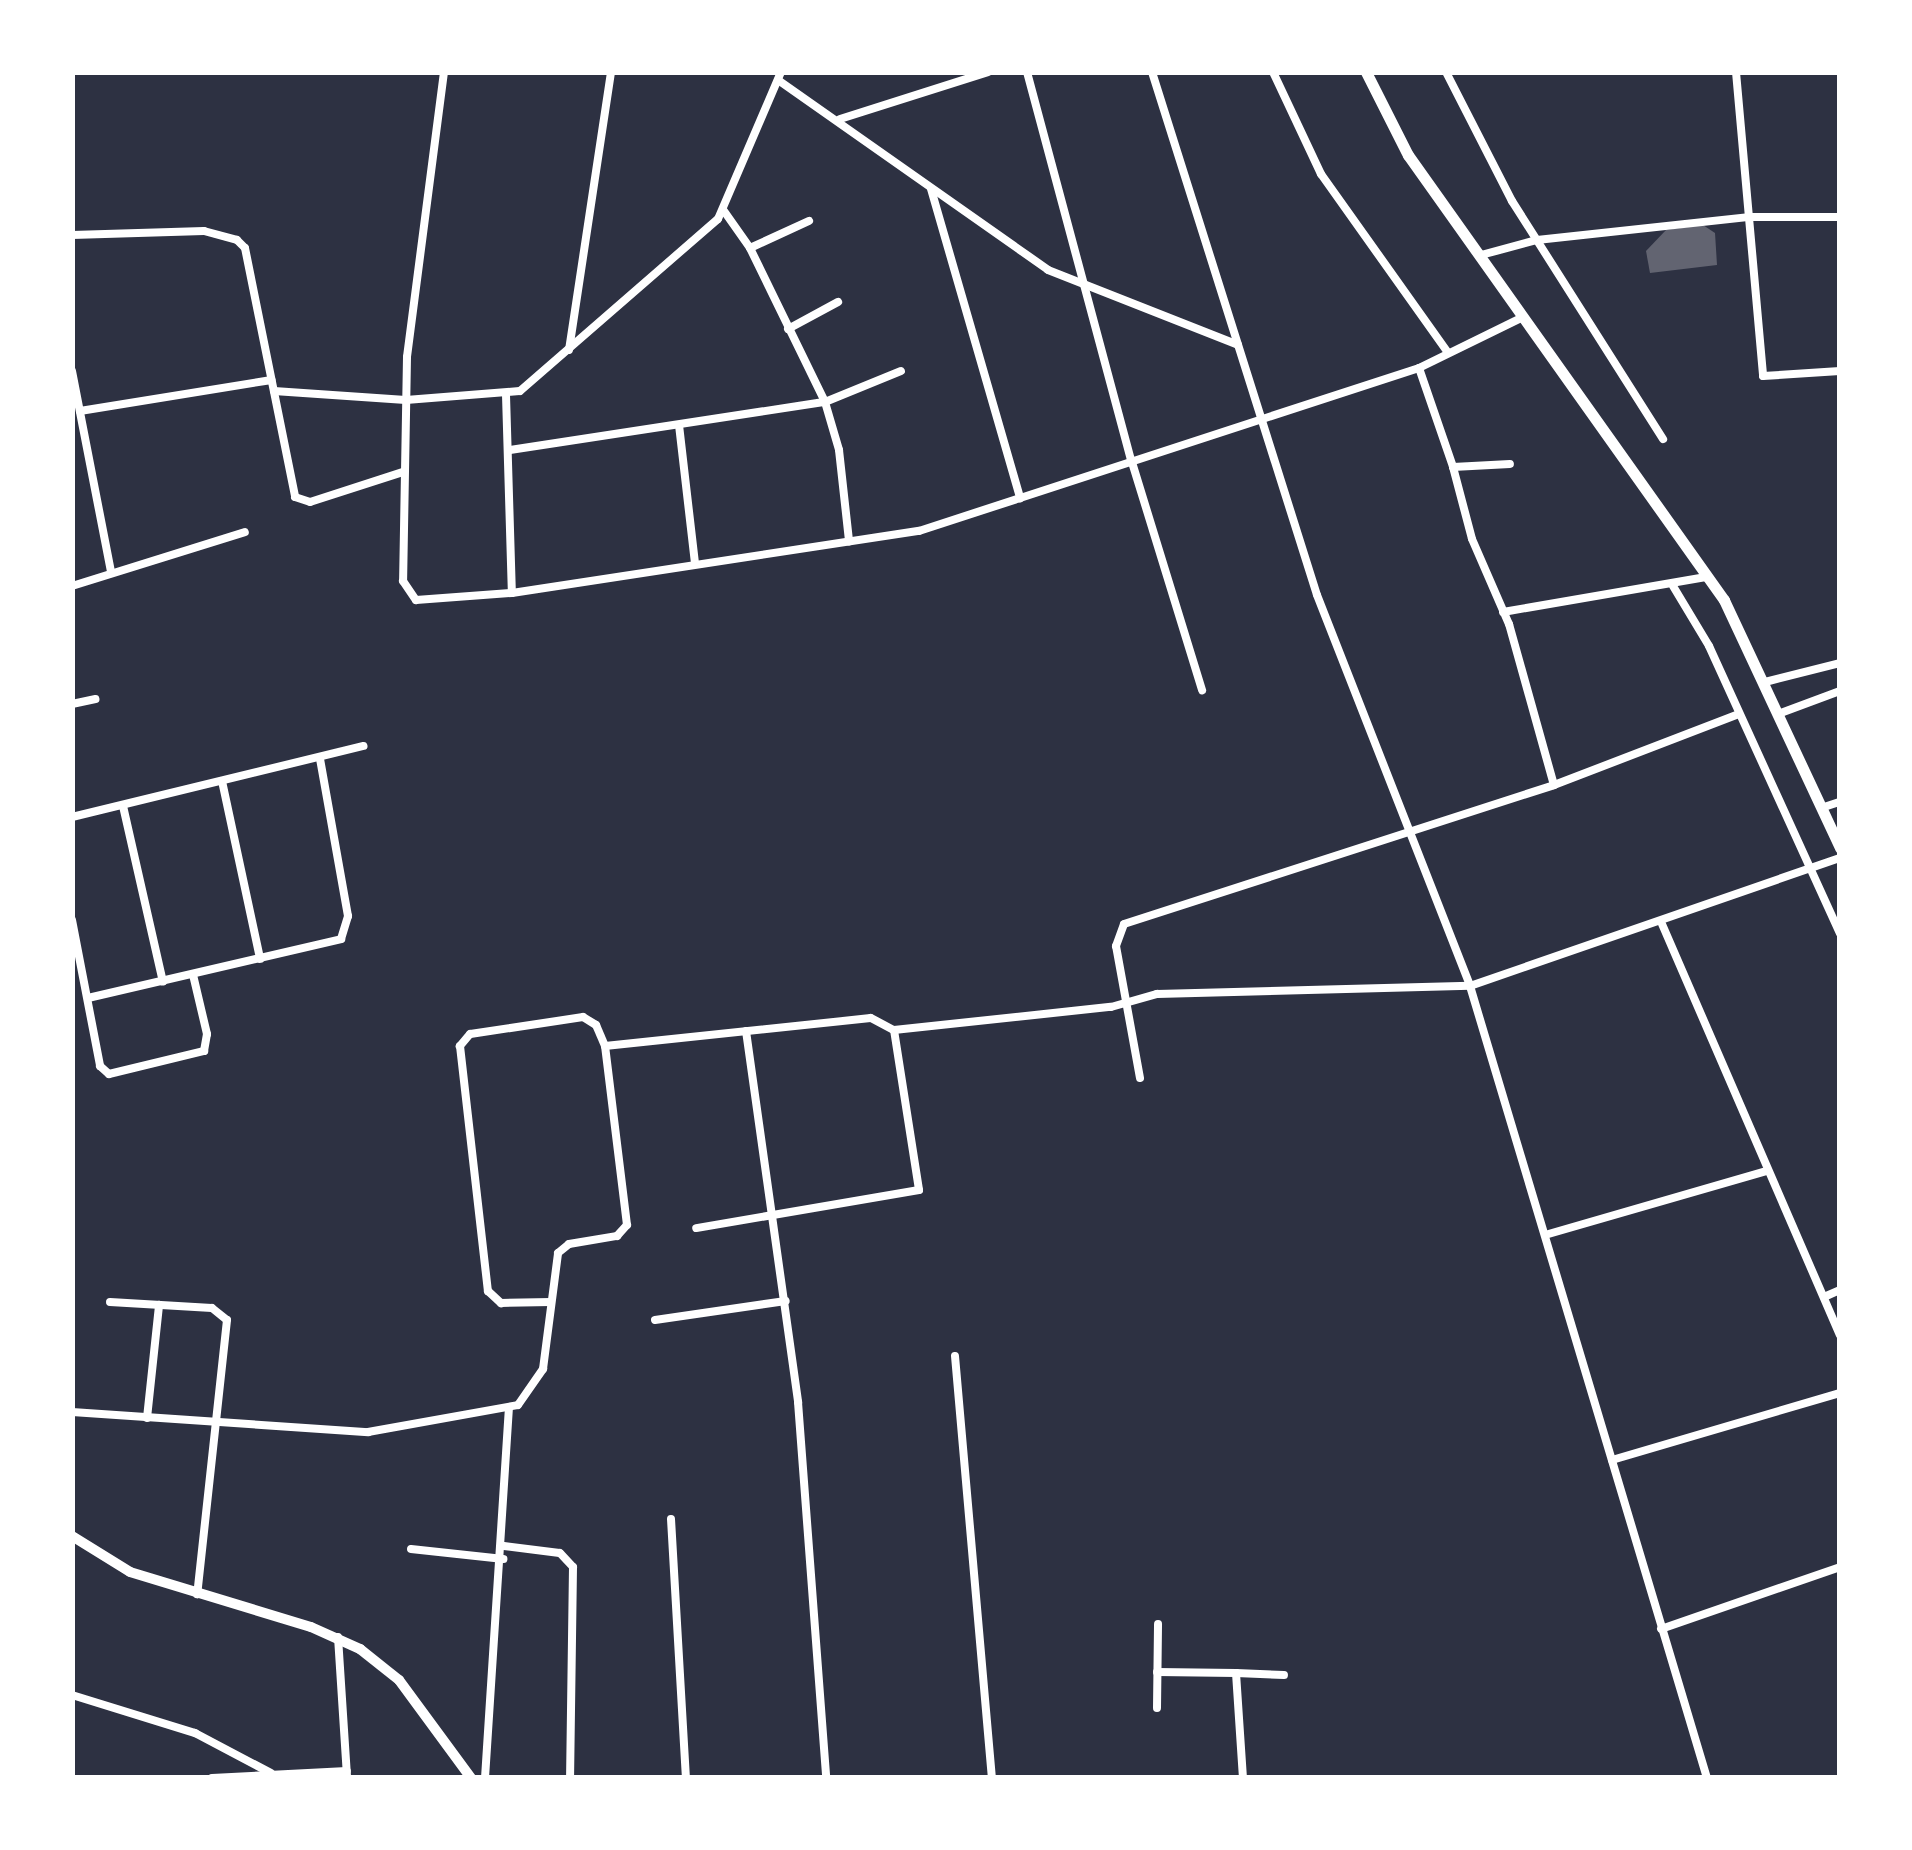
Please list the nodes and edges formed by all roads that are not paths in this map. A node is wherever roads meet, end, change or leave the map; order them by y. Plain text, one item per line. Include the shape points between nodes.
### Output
1 (444, 72) edge
2 (611, 72) edge
3 (988, 72) edge
4 (1028, 72) edge
5 (1152, 72) edge
6 (1273, 72) edge
7 (1366, 72) edge
8 (1446, 72) edge
9 (1736, 72) edge
10 (780, 76) edge
11 (840, 119) junction
12 (931, 189) junction
13 (724, 211) junction
14 (1748, 216) junction
15 (1840, 217) edge
16 (809, 220) dead end
17 (72, 235) edge
18 (1537, 240) junction
19 (750, 248) junction
20 (1481, 255) junction
21 (1084, 288) junction
22 (838, 302) dead end
23 (1521, 318) junction
24 (788, 328) junction
25 (1238, 345) junction
26 (569, 350) junction
27 (1448, 353) junction
28 (1419, 368) junction
29 (72, 371) edge
30 (901, 371) dead end
31 (1840, 371) edge
32 (272, 380) junction
33 (274, 391) junction
34 (506, 395) junction
35 (406, 400) junction
36 (825, 402) junction
37 (80, 411) junction
38 (1263, 415) junction
39 (679, 426) junction
40 (1663, 439) dead end
41 (510, 450) junction
42 (1131, 459) junction
43 (1510, 464) dead end
44 (1453, 466) junction
45 (402, 472) junction
46 (1020, 498) junction
47 (245, 532) dead end
48 (849, 540) junction
49 (695, 564) junction
50 (111, 572) junction
51 (1706, 577) junction
52 (72, 586) edge
53 (1673, 586) junction
54 (512, 592) junction
55 (1503, 612) junction
56 (1840, 663) edge
57 (1765, 682) junction
58 (1202, 690) dead end
59 (1840, 691) edge
60 (95, 699) dead end
61 (72, 704) edge
62 (1739, 714) junction
63 (1778, 714) junction
64 (363, 746) dead end
65 (320, 758) junction
66 (222, 781) junction
67 (1554, 785) junction
68 (1840, 802) edge
69 (123, 806) junction
70 (1821, 808) junction
71 (72, 818) edge
72 (1409, 831) junction
73 (1840, 848) edge
74 (1840, 858) edge
75 (1811, 869) junction
76 (72, 920) edge
77 (1662, 924) junction
78 (1840, 934) edge
79 (260, 960) junction
80 (193, 975) junction
81 (163, 982) junction
82 (1470, 986) junction
83 (88, 998) junction
84 (1129, 1003) junction
85 (894, 1030) junction
86 (746, 1031) junction
87 (605, 1046) junction
88 (1140, 1078) dead end
89 (1768, 1171) junction
90 (772, 1218) junction
91 (696, 1228) dead end
92 (1545, 1235) junction
93 (1840, 1290) edge
94 (1824, 1297) junction
95 (786, 1301) junction
96 (110, 1302) dead end
97 (550, 1302) junction
98 (159, 1306) junction
99 (656, 1320) dead end
100 (1840, 1335) edge
101 (955, 1356) dead end
102 (1840, 1392) edge
103 (509, 1410) junction
104 (72, 1412) edge
105 (147, 1418) junction
106 (219, 1422) junction
107 (1612, 1460) junction
108 (670, 1519) dead end
109 (72, 1536) edge
110 (504, 1546) junction
111 (411, 1549) dead end
112 (503, 1559) junction
113 (1840, 1567) edge
114 (198, 1594) junction
115 (1158, 1624) dead end
116 (1661, 1629) junction
117 (338, 1638) junction
118 (1157, 1672) junction
119 (1236, 1673) junction
120 (1284, 1675) dead end
121 (72, 1694) edge
122 (1157, 1708) dead end
123 (271, 1774) junction
124 (347, 1774) edge
125 (212, 1778) edge
126 (470, 1778) edge
127 (485, 1778) edge
128 (570, 1778) edge
129 (686, 1778) edge
130 (826, 1778) edge
131 (992, 1778) edge
132 (1242, 1778) edge
133 (1706, 1778) edge

1 - 35 street via 410,322
2 - 26 street
3 - 11 street
4 - 21 street
5 - 25 street
6 - 27 street via 1321,174
7 - 20 main road via 1408,155
8 - 18 street
9 - 14 street
10 - 11 street
10 - 13 street
11 - 12 street
12 - 21 street
12 - 46 street
13 - 19 street
13 - 26 street
14 - 15 street
14 - 18 street
14 - 31 street via 1763,376
16 - 19 street
17 - 32 street via 204,231 237,240
18 - 20 street
18 - 40 street
19 - 24 street
20 - 23 main road
21 - 25 street
21 - 42 street
22 - 24 street
23 - 27 street
23 - 51 main road
24 - 36 street
25 - 38 street
26 - 34 street
27 - 28 street
28 - 38 street
28 - 44 street
29 - 37 street
30 - 36 street
32 - 33 street
32 - 37 street
33 - 35 street
33 - 45 street via 301,502
34 - 35 street
34 - 41 street
35 - 45 street
36 - 39 street
36 - 48 street via 839,450
37 - 50 street
38 - 42 street
38 - 72 street via 1317,595
39 - 41 street
39 - 49 street
41 - 54 street
42 - 46 street
42 - 58 street
43 - 44 street
44 - 55 street via 1472,539
45 - 54 street via 408,595 423,600
46 - 48 street via 919,531
47 - 50 street
48 - 49 street
49 - 54 street
50 - 52 street
51 - 53 street
51 - 57 main road
53 - 55 street
53 - 62 street
55 - 67 street
56 - 57 street
57 - 63 main road
59 - 63 street
60 - 61 street
62 - 67 street
62 - 75 street
63 - 70 main road
64 - 65 street
65 - 66 street
65 - 79 street via 348,916 345,933 334,944
66 - 69 street
66 - 79 street
67 - 72 street
68 - 70 street
69 - 71 street
69 - 81 street
70 - 73 main road
72 - 82 street
72 - 84 street via 1124,924 1116,946
74 - 75 street
75 - 77 street
75 - 78 street
76 - 83 street
77 - 82 street
77 - 89 street
79 - 80 street
80 - 81 street
80 - 83 street via 207,1047 192,1057 128,1072 112,1075 100,1066
81 - 83 street
82 - 84 street via 1174,993
82 - 92 street
84 - 85 street
84 - 88 street
85 - 86 street via 871,1018
85 - 90 street via 919,1190
86 - 87 street
86 - 90 street
87 - 97 street via 627,1225 617,1236 562,1248
87 - 97 street via 593,1022 579,1017 470,1034 460,1046 488,1290 501,1303
89 - 92 street
89 - 94 street
90 - 91 street
90 - 95 street
92 - 107 street
93 - 94 street
94 - 100 street
95 - 99 street
95 - 130 street
96 - 98 street
97 - 103 street via 543,1370 532,1393
98 - 105 street
98 - 106 street via 212,1308 226,1317
101 - 131 street
102 - 107 street
103 - 106 street via 381,1432
103 - 110 street
104 - 105 street
105 - 106 street
106 - 114 street
107 - 116 street
108 - 129 street
109 - 114 street via 107,1561
110 - 112 street
110 - 128 street via 556,1552 573,1566
111 - 112 street
112 - 127 street
113 - 116 street
114 - 117 street
115 - 118 street
116 - 133 street
117 - 124 street
117 - 126 street via 399,1680
118 - 119 street
118 - 122 street
119 - 120 street
119 - 132 street
121 - 123 street via 196,1733
123 - 124 street
123 - 125 street

